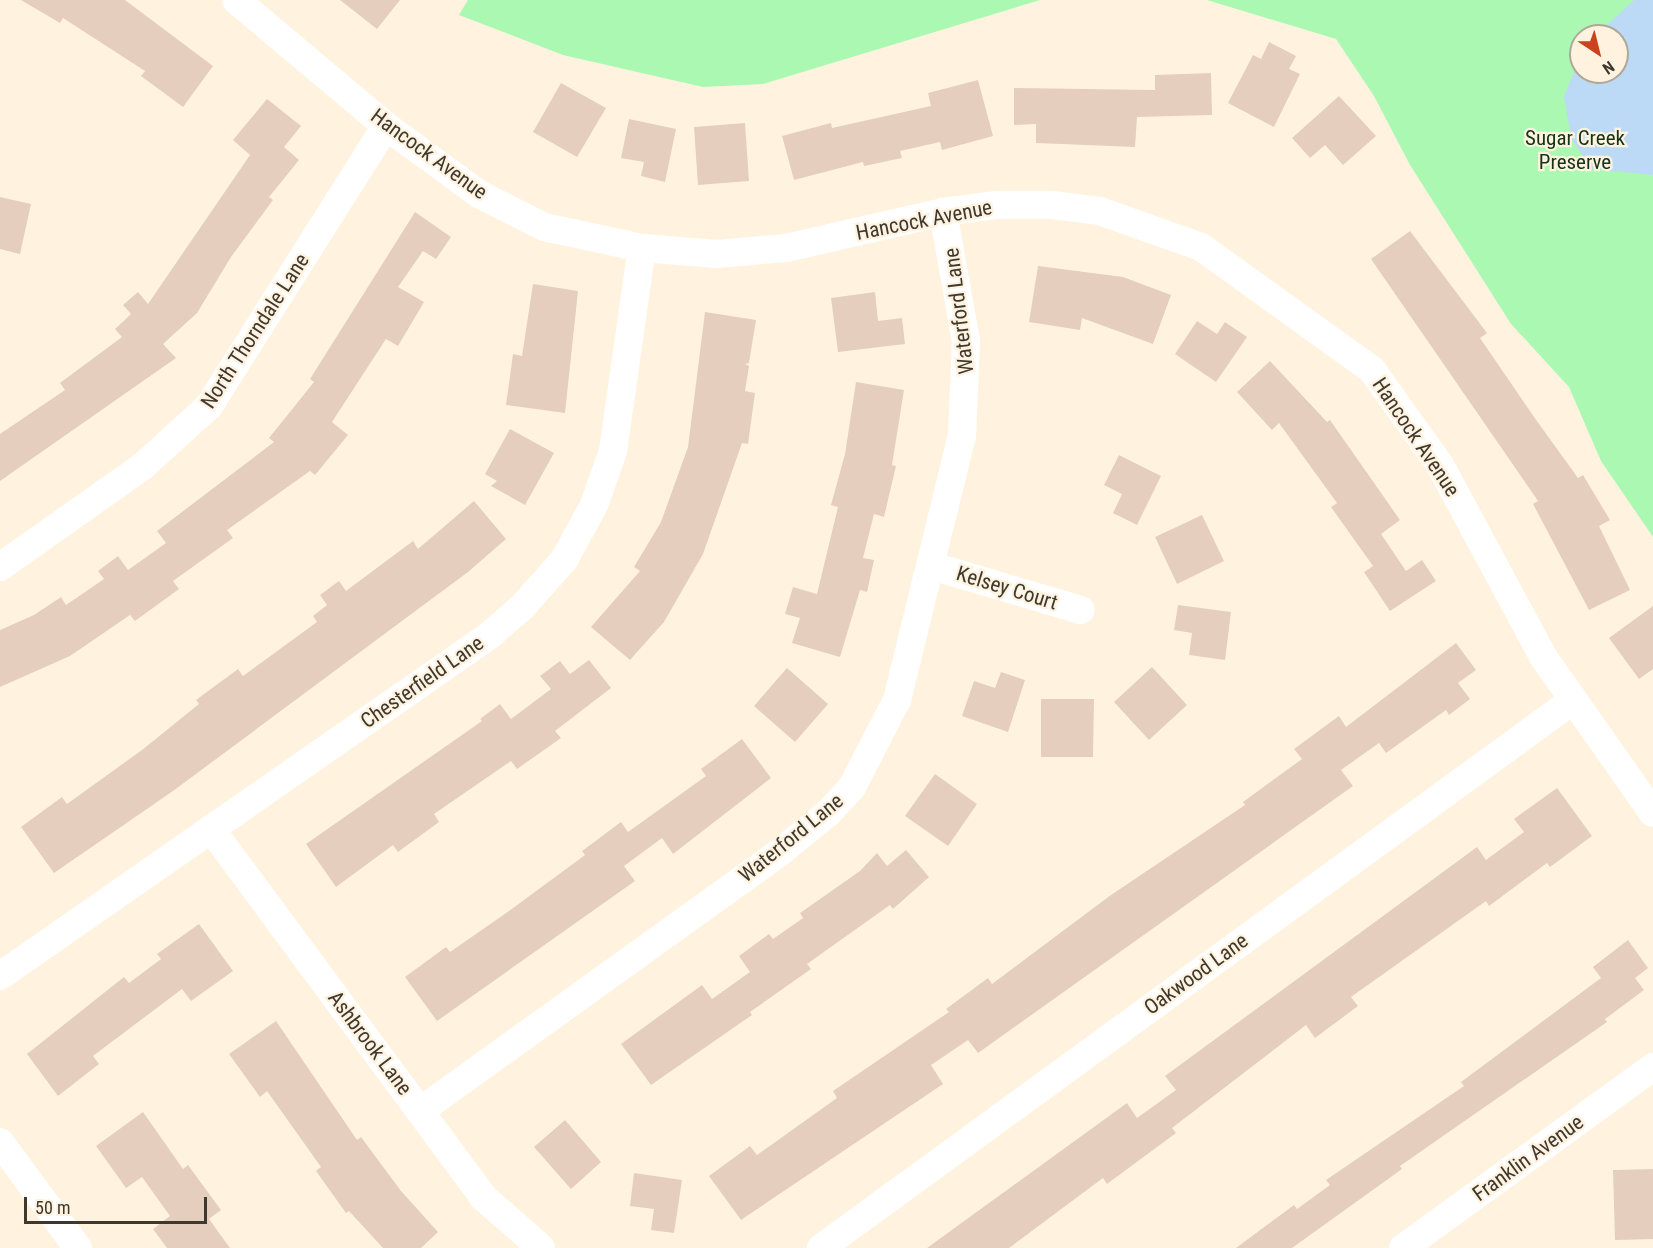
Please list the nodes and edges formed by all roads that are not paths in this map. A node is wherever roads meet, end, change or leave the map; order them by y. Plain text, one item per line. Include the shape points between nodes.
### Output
1 (244, 2) edge
2 (386, 126) junction
3 (943, 212) junction
4 (642, 248) junction
5 (932, 566) junction
6 (0, 567) edge
7 (1081, 610) dead end
8 (1572, 701) junction
9 (1653, 813) edge
10 (211, 829) junction
11 (0, 976) edge
12 (1653, 1067) edge
13 (420, 1111) junction
14 (0, 1142) edge
15 (78, 1248) edge
16 (541, 1248) edge
17 (821, 1248) edge
18 (1403, 1248) edge

1 - 2 street, Hancock Avenue
2 - 4 street, Hancock Avenue via 479,194 544,227
2 - 6 street, North Thorndale Lane via 209,406 142,466
3 - 4 street, Hancock Avenue via 786,248 717,254
3 - 5 street, Waterford Lane via 966,341 967,385 963,436
3 - 8 street, Hancock Avenue via 996,205 1052,205 1100,211 1202,248 1372,370 1440,465 1544,658
4 - 10 street, Chesterfield Lane via 613,452 594,505 564,560 522,607 490,635
5 - 7 street, Kelsey Court
5 - 13 street, Waterford Lane via 897,700 852,787 828,813
8 - 9 street, Hancock Avenue
8 - 17 street, Oakwood Lane
10 - 11 street, Chesterfield Lane
10 - 13 street, Ashbrook Lane
12 - 18 street, Franklin Avenue
13 - 16 street, Ashbrook Lane via 483,1197
14 - 15 street

